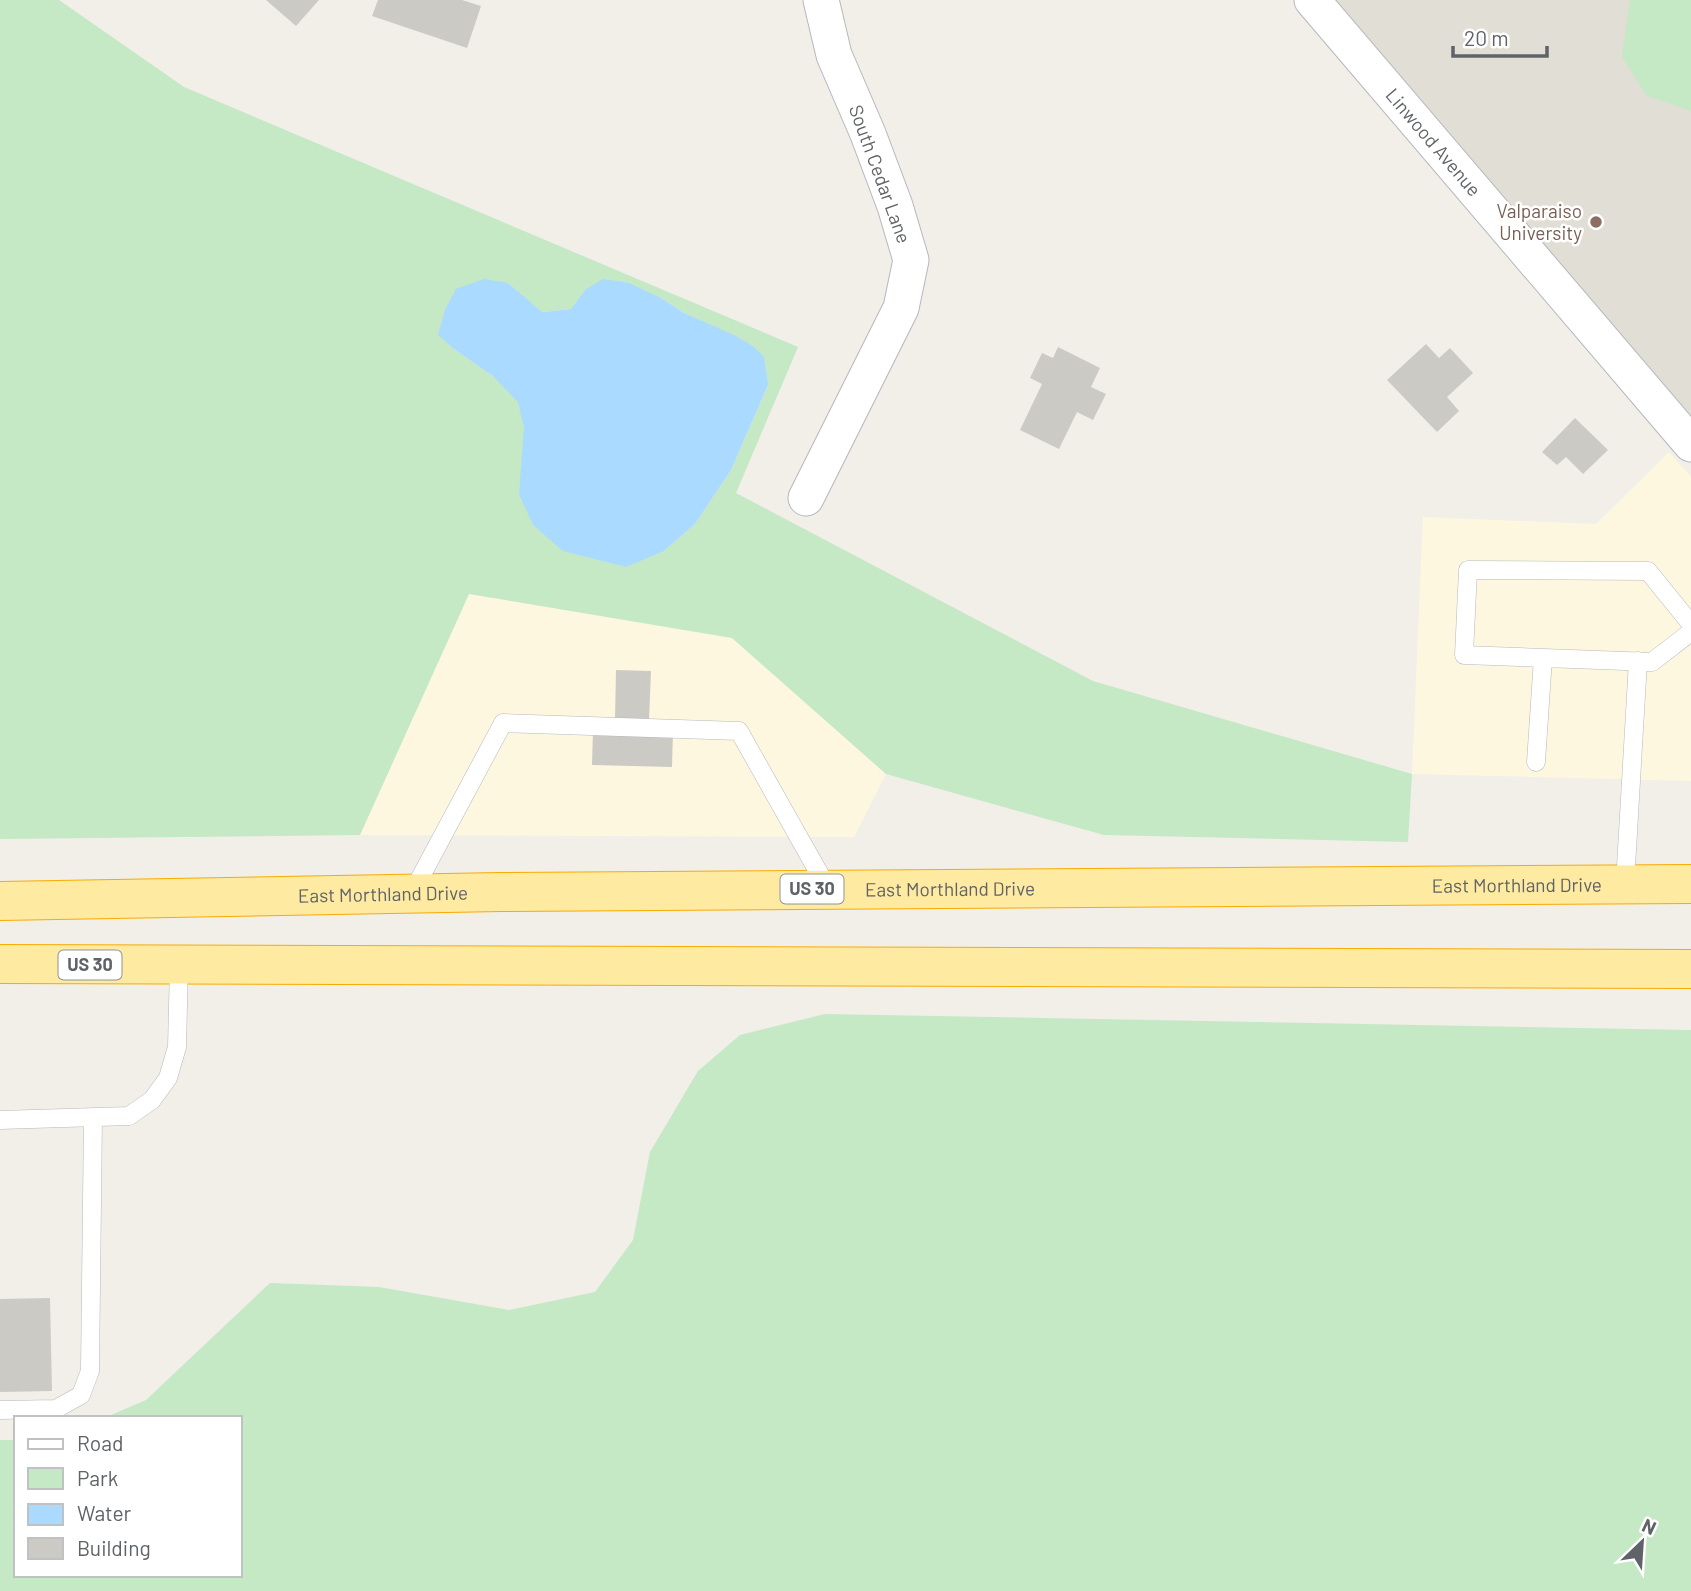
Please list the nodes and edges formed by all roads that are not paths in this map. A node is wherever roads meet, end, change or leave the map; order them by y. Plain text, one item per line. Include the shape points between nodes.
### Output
1 (821, 0) edge
2 (1312, 0) edge
3 (1691, 444) edge
4 (806, 498) dead end
5 (1691, 624) edge
6 (1691, 632) edge
7 (1543, 658) junction
8 (1639, 661) junction
9 (1536, 762) dead end
10 (1625, 884) junction
11 (1691, 884) edge
12 (828, 889) junction
13 (412, 893) junction
14 (0, 901) edge
15 (0, 964) edge
16 (179, 965) junction
17 (1691, 969) edge
18 (93, 1117) junction
19 (0, 1119) edge
20 (0, 1410) edge

1 - 4 street, South Cedar Lane via 834,55 886,182 911,260 901,308
2 - 3 street, Linwood Avenue
5 - 7 lane via 1648,571 1468,570 1464,654
6 - 8 lane via 1652,662
7 - 8 lane
7 - 9 lane
8 - 10 lane
10 - 11 highway, East Morthland Drive / US 30
10 - 12 highway, East Morthland Drive / US 30
12 - 13 highway, East Morthland Drive / US 30
12 - 13 lane via 739,731 503,723
13 - 14 highway, East Morthland Drive / US 30
15 - 16 highway, US 30
16 - 17 highway, US 30
16 - 18 lane via 177,1047 169,1078 152,1100 129,1116
18 - 19 lane
18 - 20 lane via 90,1371 81,1395 56,1409

